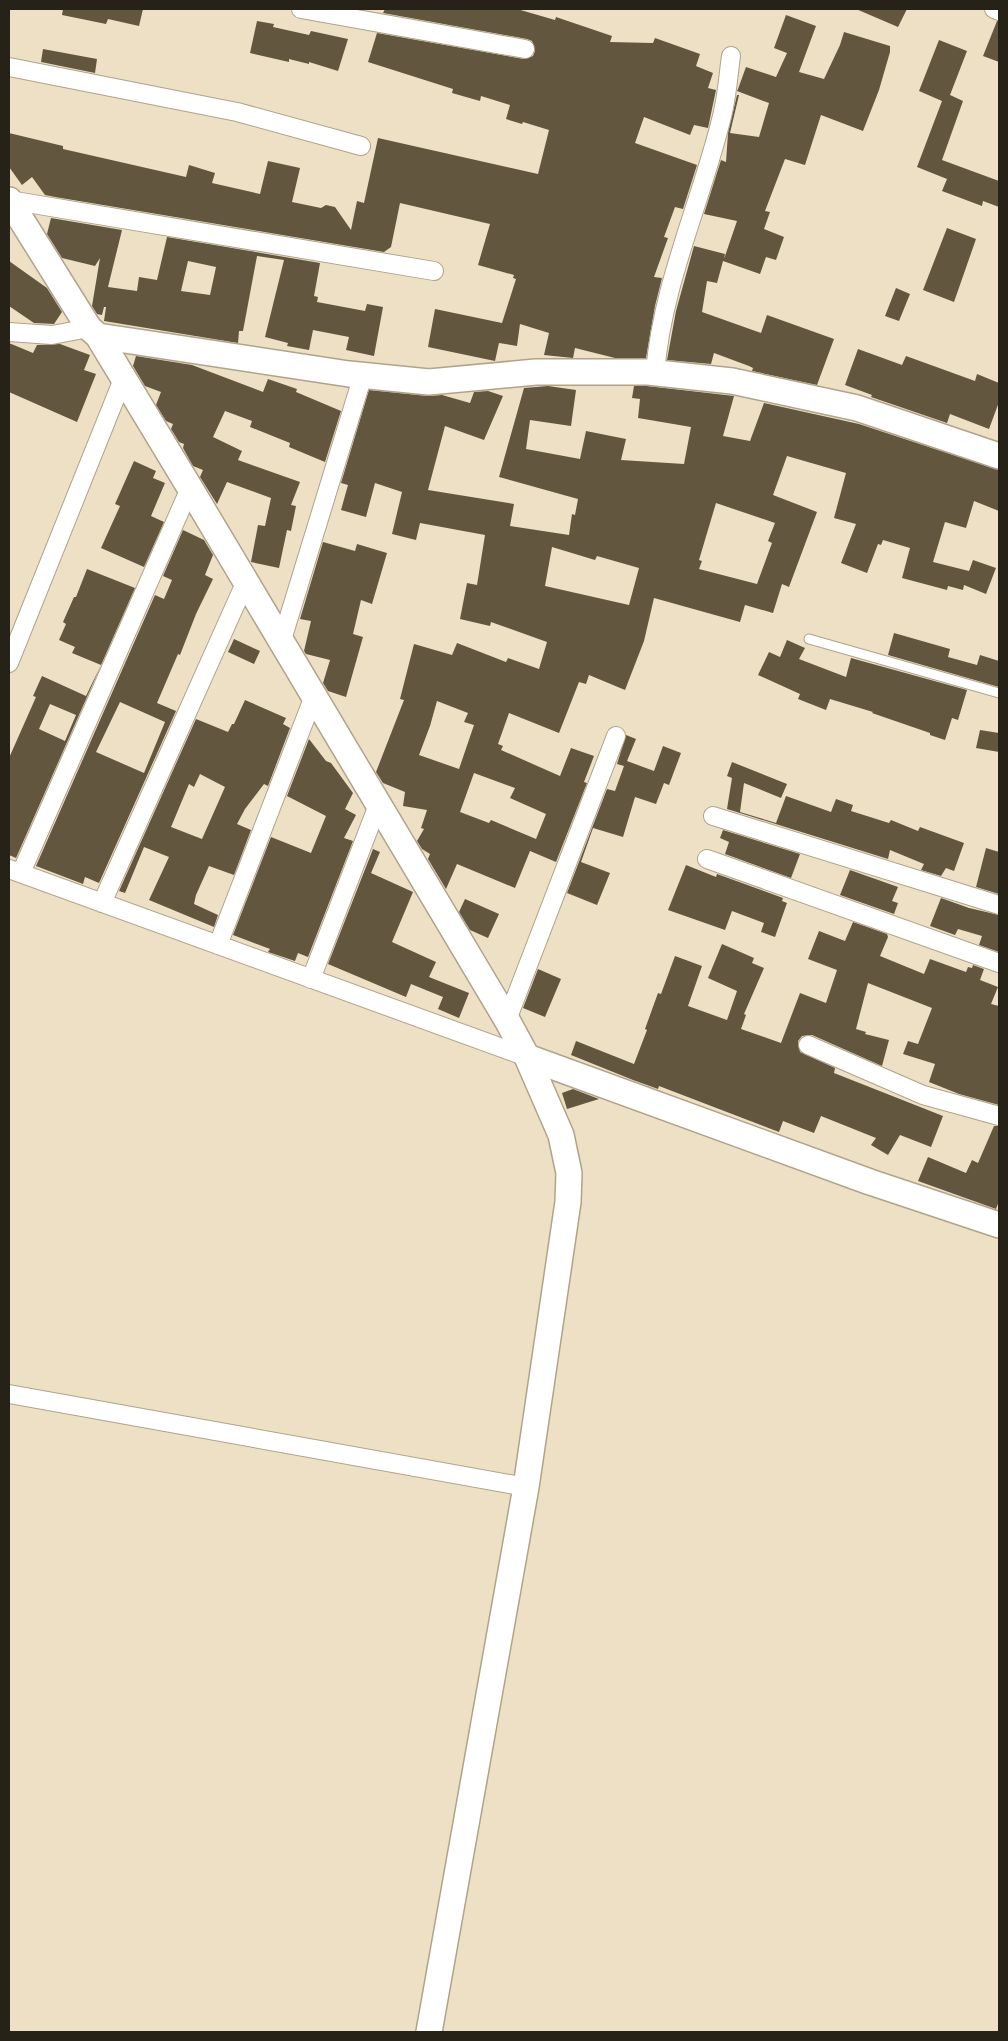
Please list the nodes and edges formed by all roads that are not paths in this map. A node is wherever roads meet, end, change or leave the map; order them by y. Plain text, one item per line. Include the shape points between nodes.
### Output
1 (301, 9) edge
2 (994, 9) edge
3 (999, 11) edge
4 (525, 49) dead end
5 (731, 56) dead end
6 (9, 67) edge
7 (361, 146) dead end
8 (9, 200) edge
9 (434, 271) dead end
10 (9, 332) edge
11 (94, 332) junction
12 (655, 373) junction
13 (362, 375) junction
14 (123, 379) junction
15 (999, 456) edge
16 (190, 488) junction
17 (246, 581) junction
18 (809, 640) dead end
19 (281, 643) junction
20 (9, 663) edge
21 (999, 693) edge
22 (314, 696) junction
23 (616, 736) dead end
24 (378, 805) junction
25 (712, 816) dead end
26 (707, 859) dead end
27 (15, 871) edge
28 (102, 903) junction
29 (999, 905) edge
30 (218, 945) junction
31 (999, 963) edge
32 (311, 978) junction
33 (507, 1020) junction
34 (808, 1046) dead end
35 (527, 1057) junction
36 (999, 1116) edge
37 (999, 1225) edge
38 (9, 1394) edge
39 (526, 1487) junction
40 (429, 2032) edge

1 - 4 street
2 - 3 street
5 - 12 street via 722,119 673,276
6 - 7 street via 236,112
8 - 9 street
8 - 11 street
10 - 11 street via 52,335
11 - 13 street
11 - 14 street
12 - 13 street via 536,372 429,382
12 - 15 street via 732,381 857,408
13 - 19 street
14 - 16 street
14 - 20 street
16 - 17 street
16 - 27 street
17 - 19 street
17 - 28 street
18 - 21 lane
19 - 22 street
22 - 24 street
22 - 30 street
23 - 33 street
24 - 32 street
24 - 33 street
25 - 29 street
26 - 31 street
27 - 28 street
28 - 30 street
30 - 32 street
32 - 35 street
33 - 35 street
34 - 36 street via 923,1095
35 - 37 street via 870,1182
35 - 39 street via 560,1135 569,1173 568,1202
38 - 39 street
39 - 40 street

